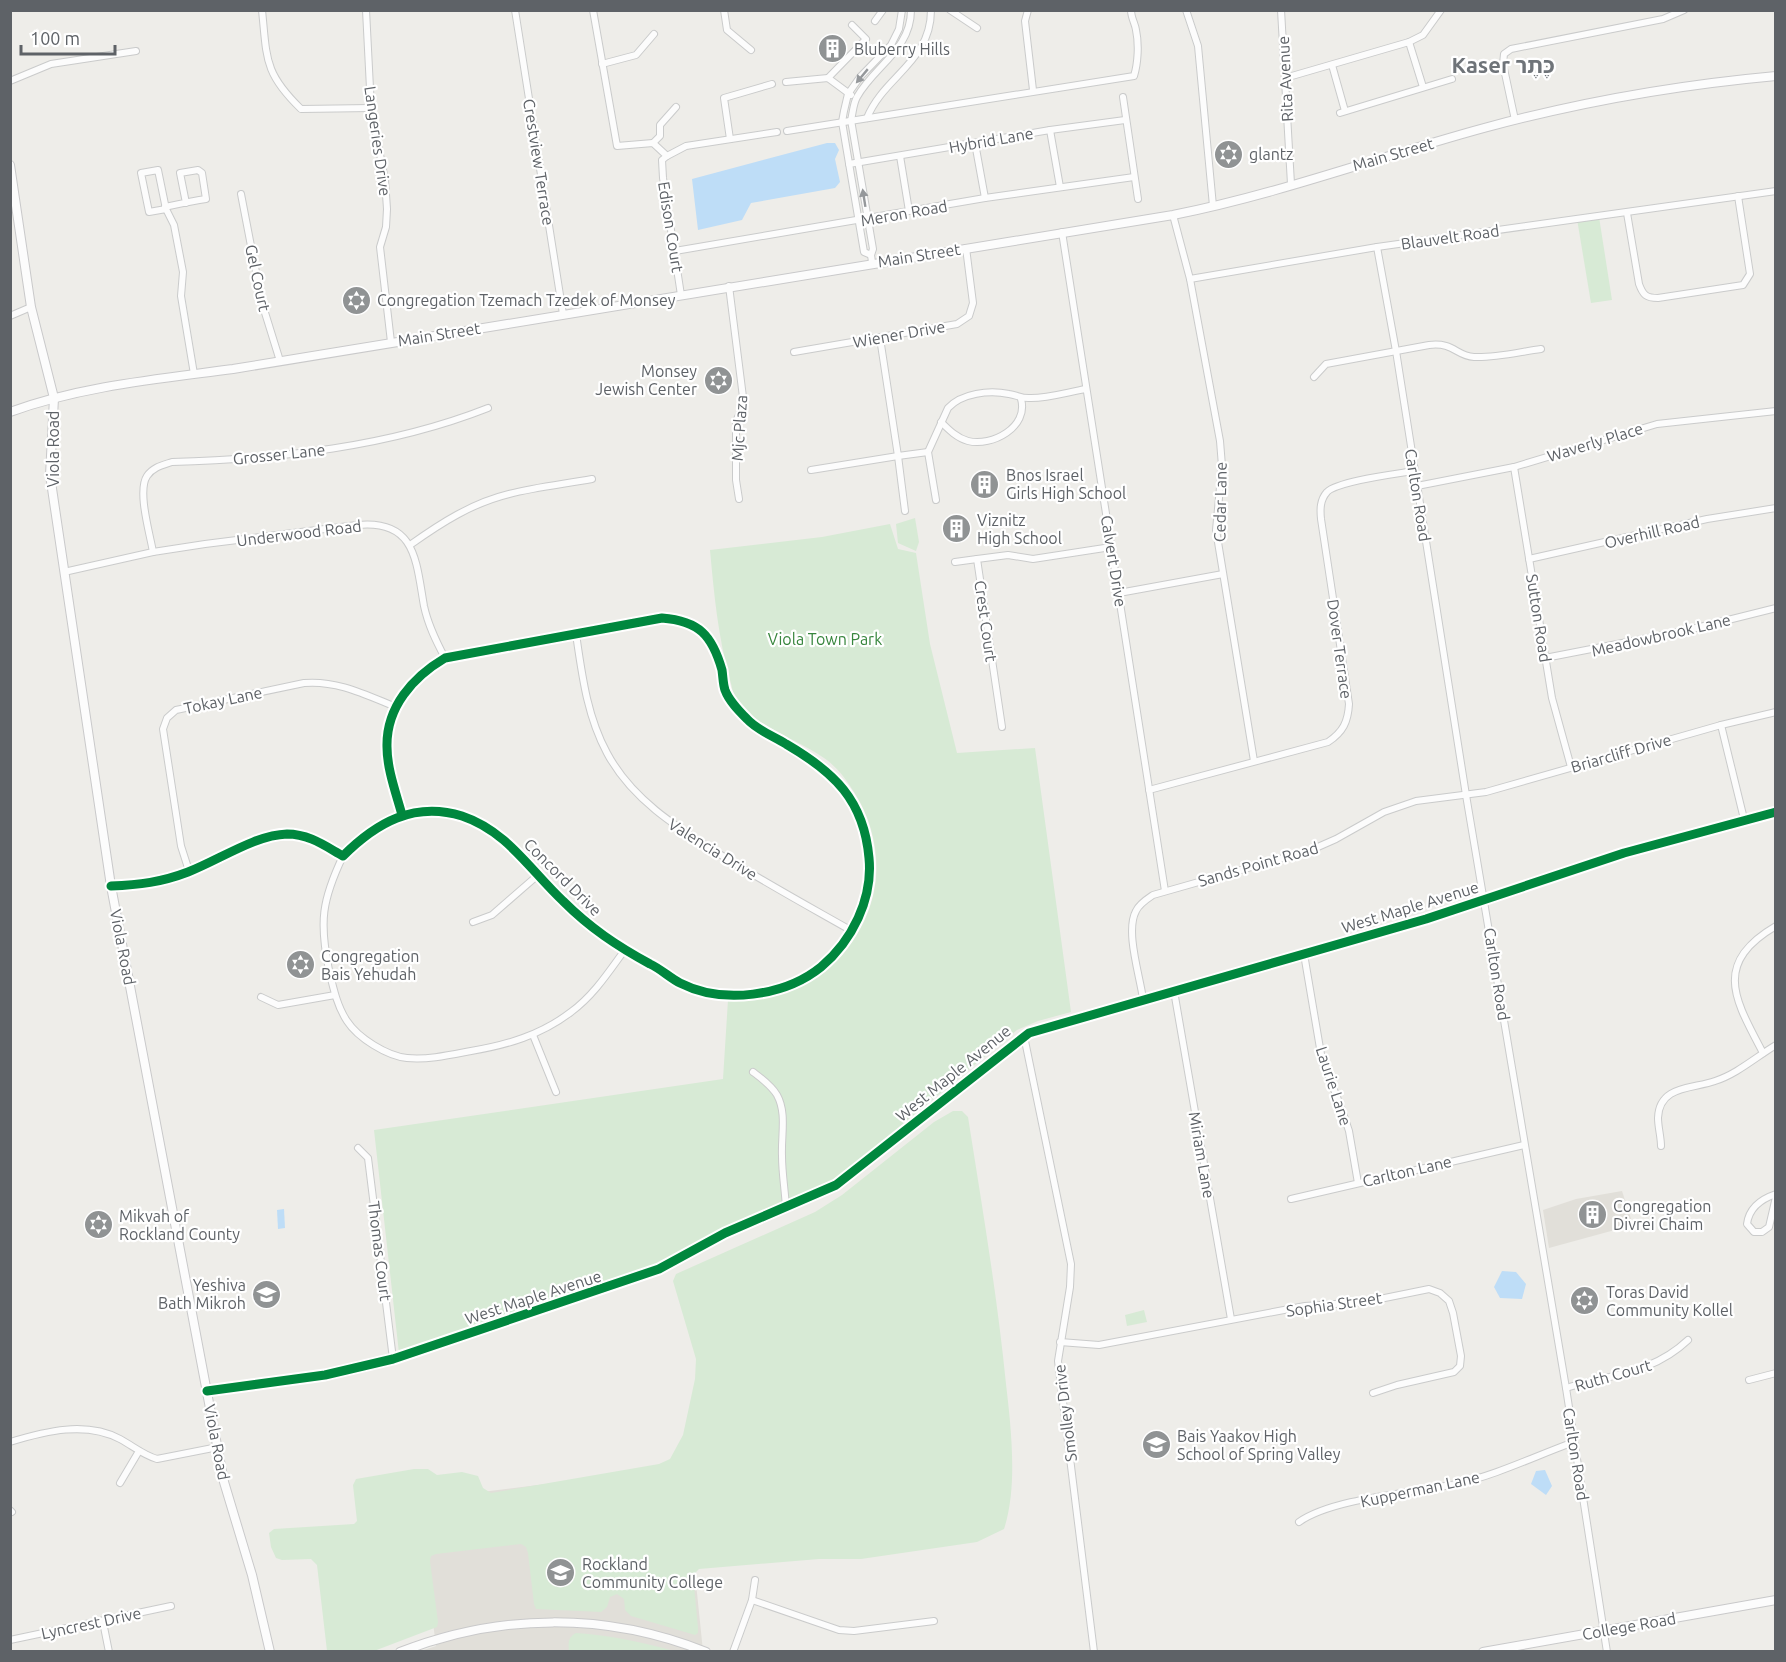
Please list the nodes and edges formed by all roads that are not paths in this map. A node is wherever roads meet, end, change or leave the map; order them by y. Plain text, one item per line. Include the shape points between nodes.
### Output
1 (262, 10) edge
2 (366, 10) edge
3 (515, 10) edge
4 (593, 10) edge
5 (724, 10) edge
6 (883, 10) edge
7 (902, 10) edge
8 (910, 10) edge
9 (931, 10) edge
10 (950, 10) edge
11 (1028, 10) edge
12 (1131, 10) edge
13 (1186, 10) edge
14 (1281, 10) edge
15 (1441, 10) edge
16 (1683, 10) edge
17 (875, 21) dead end
18 (852, 25) dead end
19 (977, 28) dead end
20 (654, 34) dead end
21 (1408, 42) junction
22 (751, 50) dead end
23 (136, 51) dead end
24 (602, 64) junction
25 (1332, 65) junction
26 (1776, 76) edge
27 (828, 78) junction
28 (1285, 78) junction
29 (1452, 79) dead end
30 (10, 81) edge
31 (786, 82) dead end
32 (772, 84) dead end
33 (1423, 87) junction
34 (1033, 90) junction
35 (848, 94) junction
36 (1123, 97) dead end
37 (856, 98) junction
38 (676, 107) dead end
39 (371, 108) junction
40 (867, 118) junction
41 (851, 120) junction
42 (1125, 120) junction
43 (1515, 120) junction
44 (842, 122) junction
45 (787, 130) dead end
46 (1050, 130) junction
47 (777, 132) dead end
48 (730, 139) junction
49 (653, 143) junction
50 (975, 143) junction
51 (900, 156) junction
52 (665, 158) junction
53 (858, 162) junction
54 (849, 164) junction
55 (10, 165) edge
56 (1134, 177) junction
57 (1291, 184) junction
58 (1060, 187) junction
59 (1776, 191) edge
60 (241, 194) dead end
61 (1738, 196) junction
62 (985, 198) junction
63 (1138, 199) dead end
64 (186, 203) junction
65 (1213, 207) junction
66 (165, 208) junction
67 (909, 211) junction
68 (1627, 213) junction
69 (1173, 214) junction
70 (867, 219) junction
71 (858, 221) junction
72 (1062, 232) junction
73 (966, 248) junction
74 (1377, 248) junction
75 (675, 251) junction
76 (872, 259) junction
77 (1190, 279) junction
78 (729, 286) junction
79 (681, 295) junction
80 (31, 307) junction
81 (563, 314) junction
82 (10, 315) edge
83 (880, 338) junction
84 (391, 342) junction
85 (1540, 349) dead end
86 (1396, 351) junction
87 (794, 352) dead end
88 (280, 361) junction
89 (194, 374) junction
90 (1314, 377) dead end
91 (1086, 389) junction
92 (54, 398) junction
93 (1022, 399) junction
94 (488, 408) dead end
95 (1776, 411) edge
96 (10, 412) edge
97 (941, 422) junction
98 (928, 452) junction
99 (897, 456) junction
100 (1514, 467) junction
101 (811, 470) dead end
102 (1414, 471) junction
103 (592, 479) dead end
104 (1417, 486) junction
105 (739, 499) dead end
106 (936, 500) dead end
107 (1776, 508) edge
108 (905, 512) dead end
109 (410, 544) junction
110 (1111, 547) junction
111 (153, 552) junction
112 (1529, 559) junction
113 (977, 560) junction
114 (955, 562) dead end
115 (64, 572) junction
116 (1223, 574) junction
117 (1119, 593) junction
118 (1776, 608) edge
119 (576, 634) junction
120 (445, 658) junction
121 (1545, 658) junction
122 (396, 707) junction
123 (1776, 712) edge
124 (1721, 724) junction
125 (1002, 727) dead end
126 (1254, 762) junction
127 (1571, 767) junction
128 (1149, 790) junction
129 (1466, 795) junction
130 (1776, 812) edge
131 (402, 814) junction
132 (1744, 819) junction
133 (343, 856) junction
134 (189, 871) junction
135 (538, 875) junction
136 (111, 886) junction
137 (1165, 891) junction
138 (1484, 900) junction
139 (473, 922) dead end
140 (1776, 926) edge
141 (852, 931) junction
142 (624, 951) junction
143 (1304, 954) junction
144 (1174, 991) junction
145 (334, 995) junction
146 (261, 997) dead end
147 (1143, 999) junction
148 (533, 1035) junction
149 (1024, 1036) junction
150 (1776, 1046) edge
151 (1763, 1053) junction
152 (753, 1072) dead end
153 (556, 1092) dead end
154 (1524, 1145) junction
155 (1661, 1146) dead end
156 (358, 1148) dead end
157 (1358, 1183) junction
158 (1776, 1196) edge
159 (1290, 1199) dead end
160 (786, 1208) junction
161 (1231, 1319) junction
162 (1688, 1340) dead end
163 (1060, 1342) junction
164 (393, 1359) junction
165 (1776, 1373) edge
166 (1749, 1380) dead end
167 (1566, 1388) junction
168 (207, 1391) junction
169 (1373, 1394) dead end
170 (10, 1442) edge
171 (1574, 1442) junction
172 (218, 1447) junction
173 (139, 1451) junction
174 (120, 1484) dead end
175 (1299, 1522) dead end
176 (754, 1580) dead end
177 (752, 1600) junction
178 (1776, 1600) edge
179 (171, 1606) dead end
180 (934, 1621) dead end
181 (103, 1622) junction
182 (1604, 1631) junction
183 (10, 1640) edge
184 (109, 1652) edge
185 (270, 1652) edge
186 (400, 1652) edge
187 (706, 1652) edge
188 (733, 1652) edge
189 (1094, 1652) edge
190 (1483, 1652) edge
191 (1607, 1652) edge

1 - 39 street via 268,66 282,91 301,110
2 - 39 street, Langeries Drive
3 - 81 street, Crestview Terrace
4 - 24 street
5 - 22 street via 727,30
6 - 17 street
7 -> 35 street via 891,45
8 - 37 street via 911,20 900,47
9 - 40 street via 931,28 922,47 872,105
10 - 19 street
11 - 34 street via 1025,21
12 - 34 street via 1136,29 1134,76 1042,92
13 - 65 street via 1198,46
14 - 28 street, Rita Avenue
15 - 21 street via 1423,35
16 - 43 street via 1664,19 1510,49 1504,54 1503,64
18 - 27 street via 866,39
20 - 24 street via 636,56
21 - 25 street
21 - 33 street
23 - 30 street via 51,64
24 - 49 street via 617,146
25 - 28 street
25 - 33 street via 1342,112
26 - 43 street, Main Street via 1656,90
27 - 31 street
27 - 35 street
28 - 57 street, Rita Avenue
29 - 33 street
32 - 48 street via 724,98
34 - 40 street
35 - 37 street
35 - 44 street
36 - 42 street
37 - 41 street
38 - 49 street via 660,125 660,136
39 - 84 street, Langeries Drive via 385,180 386,227 380,247
40 - 41 street
41 - 44 street
41 - 53 street
42 - 46 street, Hybrid Lane
42 - 56 street
43 - 57 street, Main Street
44 - 45 street
44 - 54 street
46 - 50 street, Hybrid Lane
46 - 58 street
47 - 48 street
48 - 52 street via 686,146
49 - 52 street
50 - 51 street, Hybrid Lane
50 - 62 street
51 - 53 street, Hybrid Lane
51 - 67 street
52 - 75 street, Edison Court via 663,178
53 - 54 street, Hybrid Lane
70 -> 53 street
54 - 71 street
55 - 80 street, Viola Road
56 - 58 street, Meron Road
56 - 63 street
57 - 65 street, Main Street
58 - 62 street, Meron Road
59 - 61 street, Blauvelt Road
60 - 88 street, Gel Court via 262,303
61 - 68 street, Blauvelt Road
61 - 68 street via 1750,274 1743,285 1721,289 1648,298 1639,284
62 - 67 street, Meron Road
64 - 64 street via 206,199 202,173 198,170 180,173
64 - 66 street
65 - 69 street, Main Street
66 - 66 street via 149,212 141,173 158,170
66 - 89 street via 174,225 183,272 181,296
67 - 70 street, Meron Road
68 - 74 street, Blauvelt Road
69 - 72 street, Main Street
69 - 77 street
70 - 71 street, Meron Road
70 - 76 street
71 - 75 street, Meron Road
71 - 76 street via 864,252
72 - 73 street, Main Street
72 - 91 street, Calvert Drive
73 - 76 street, Main Street
73 - 83 street, Wiener Drive via 972,303 969,316 957,324
74 - 77 street, Blauvelt Road
74 - 86 street, Carlton Road
75 - 79 street, Edison Court
76 - 78 street, Main Street
77 - 116 street, Cedar Lane via 1220,441 1222,466 1216,530
78 - 79 street, Main Street
78 - 105 street, Mjc Plaza via 744,405 736,421
79 - 81 street, Main Street
80 - 82 street
80 - 92 street, Viola Road
81 - 84 street, Main Street
83 - 87 street, Wiener Drive
83 - 99 street
84 - 88 street, Main Street
85 - 86 street via 1471,357 1440,343
86 - 90 street via 1326,364
86 - 102 street, Carlton Road
88 - 89 street, Main Street
89 - 92 street, Main Street
91 - 93 street
91 - 110 street, Calvert Drive
92 - 96 street, Main Street
92 - 115 street, Viola Road via 50,475
93 - 97 street via 1000,392 961,398 948,408
93 - 97 street via 1024,406 1017,423 993,440 966,441
94 - 111 street, Grosser Lane via 392,437 332,448 158,466 144,483
95 - 100 street, Waverly Place via 1657,424
97 - 98 street
98 - 99 street
98 - 106 street
99 - 101 street
99 - 108 street
100 - 104 street, Waverly Place
100 - 112 street, Sutton Road
102 - 104 street, Carlton Road
102 - 126 street, Dover Terrace via 1340,485 1322,500 1320,519 1348,716 1342,731 1328,742
103 - 109 street via 508,494 444,521
104 - 129 street, Carlton Road
107 - 112 street, Overhill Road via 1707,519
109 - 111 street, Underwood Road via 397,531 372,524
109 - 120 street via 432,634
110 - 113 street, Crest Court via 1033,559 1008,555
110 - 117 street, Calvert Drive
111 - 115 street, Underwood Road
112 - 121 street, Sutton Road
113 - 114 street
113 - 125 street, Crest Court
115 - 136 street, Viola Road
116 - 117 street
116 - 126 street, Cedar Lane
117 - 128 street, Calvert Drive
118 - 121 street, Meadowbrook Lane via 1684,631
119 - 120 street
119 - 141 street, Valencia Drive via 592,719 608,754 635,790 668,822
119 - 141 street, Concord Drive via 662,618 692,624 707,635 716,653 725,691 736,707 751,723 832,774 849,795 868,841 870,866 864,904
120 - 122 street via 414,682
121 - 127 street, Sutton Road
122 - 131 street via 386,748
122 - 134 street, Tokay Lane via 321,681 176,710 166,718 163,729 181,846
123 - 124 street, Briarcliff Drive
124 - 127 street, Briarcliff Drive
124 - 132 street
126 - 128 street, Dover Terrace
127 - 129 street, Briarcliff Drive
128 - 137 street, Calvert Drive
129 - 137 street, Sands Point Road via 1416,801 1384,812 1311,850
129 - 138 street, Carlton Road
130 - 132 street, West Maple Avenue
131 - 133 street, Concord Drive via 378,826
131 - 135 street, Concord Drive via 429,811 459,815 482,824 508,842
132 - 138 street, West Maple Avenue via 1624,853
133 - 134 street via 311,838 268,836
133 - 145 street via 331,880 322,922
134 - 136 street via 146,884
135 - 139 street via 492,915
135 - 142 street, Concord Drive via 589,925
136 - 168 street, Viola Road
137 - 147 street, Sands Point Road via 1144,901 1133,917 1132,934
138 - 143 street, West Maple Avenue
138 - 154 street, Carlton Road
140 - 151 street via 1751,942 1734,979 1740,1009
141 - 142 street, Concord Drive via 833,957 796,984 744,995 682,984
142 - 148 street via 600,984 572,1012
143 - 144 street, West Maple Avenue
143 - 157 street, Laurie Lane via 1322,1060 1349,1131
144 - 147 street, West Maple Avenue
144 - 161 street, Miriam Lane
145 - 146 street via 278,1005
145 - 148 street via 347,1022 368,1041 407,1058 496,1047
147 - 149 street, West Maple Avenue
148 - 153 street
149 - 160 street, West Maple Avenue via 836,1185
149 - 163 street, Smolley Drive via 1071,1264 1071,1287
150 - 151 street
151 - 155 street via 1716,1081 1666,1096 1658,1118
152 - 160 street via 777,1095 781,1107
154 - 157 street, Carlton Lane
154 - 167 street, Carlton Road
156 - 164 street, Thomas Court via 368,1158
157 - 159 street, Carlton Lane
158 - 158 street via 1769,1227 1754,1232 1747,1224 1749,1215 1758,1203
160 - 164 street, West Maple Avenue via 725,1233 645,1275
161 - 163 street, Sophia Street via 1099,1345
161 - 169 street, Sophia Street via 1305,1306 1365,1302 1418,1290 1440,1293 1449,1301 1453,1313 1460,1366 1454,1372
162 - 167 street, Ruth Court via 1660,1362
163 - 189 street, Smolley Drive via 1060,1388
164 - 168 street, West Maple Avenue via 325,1375
165 - 166 street
167 - 171 street, Carlton Road
168 - 172 street, Viola Road
170 - 173 street via 88,1428 120,1439
171 - 175 street, Kupperman Lane via 1483,1477 1313,1512
171 - 182 street, Carlton Road
172 - 173 street via 157,1459
172 - 185 street, Viola Road
173 - 174 street
176 - 177 street
177 - 180 street via 839,1630
177 - 188 street
178 - 182 street, College Road
179 - 181 street, Lyncrest Drive
181 - 183 street, Lyncrest Drive
181 - 184 street
182 - 190 street, College Road
182 - 191 street, Carlton Road
186 - 187 street via 470,1630 549,1621 631,1629

